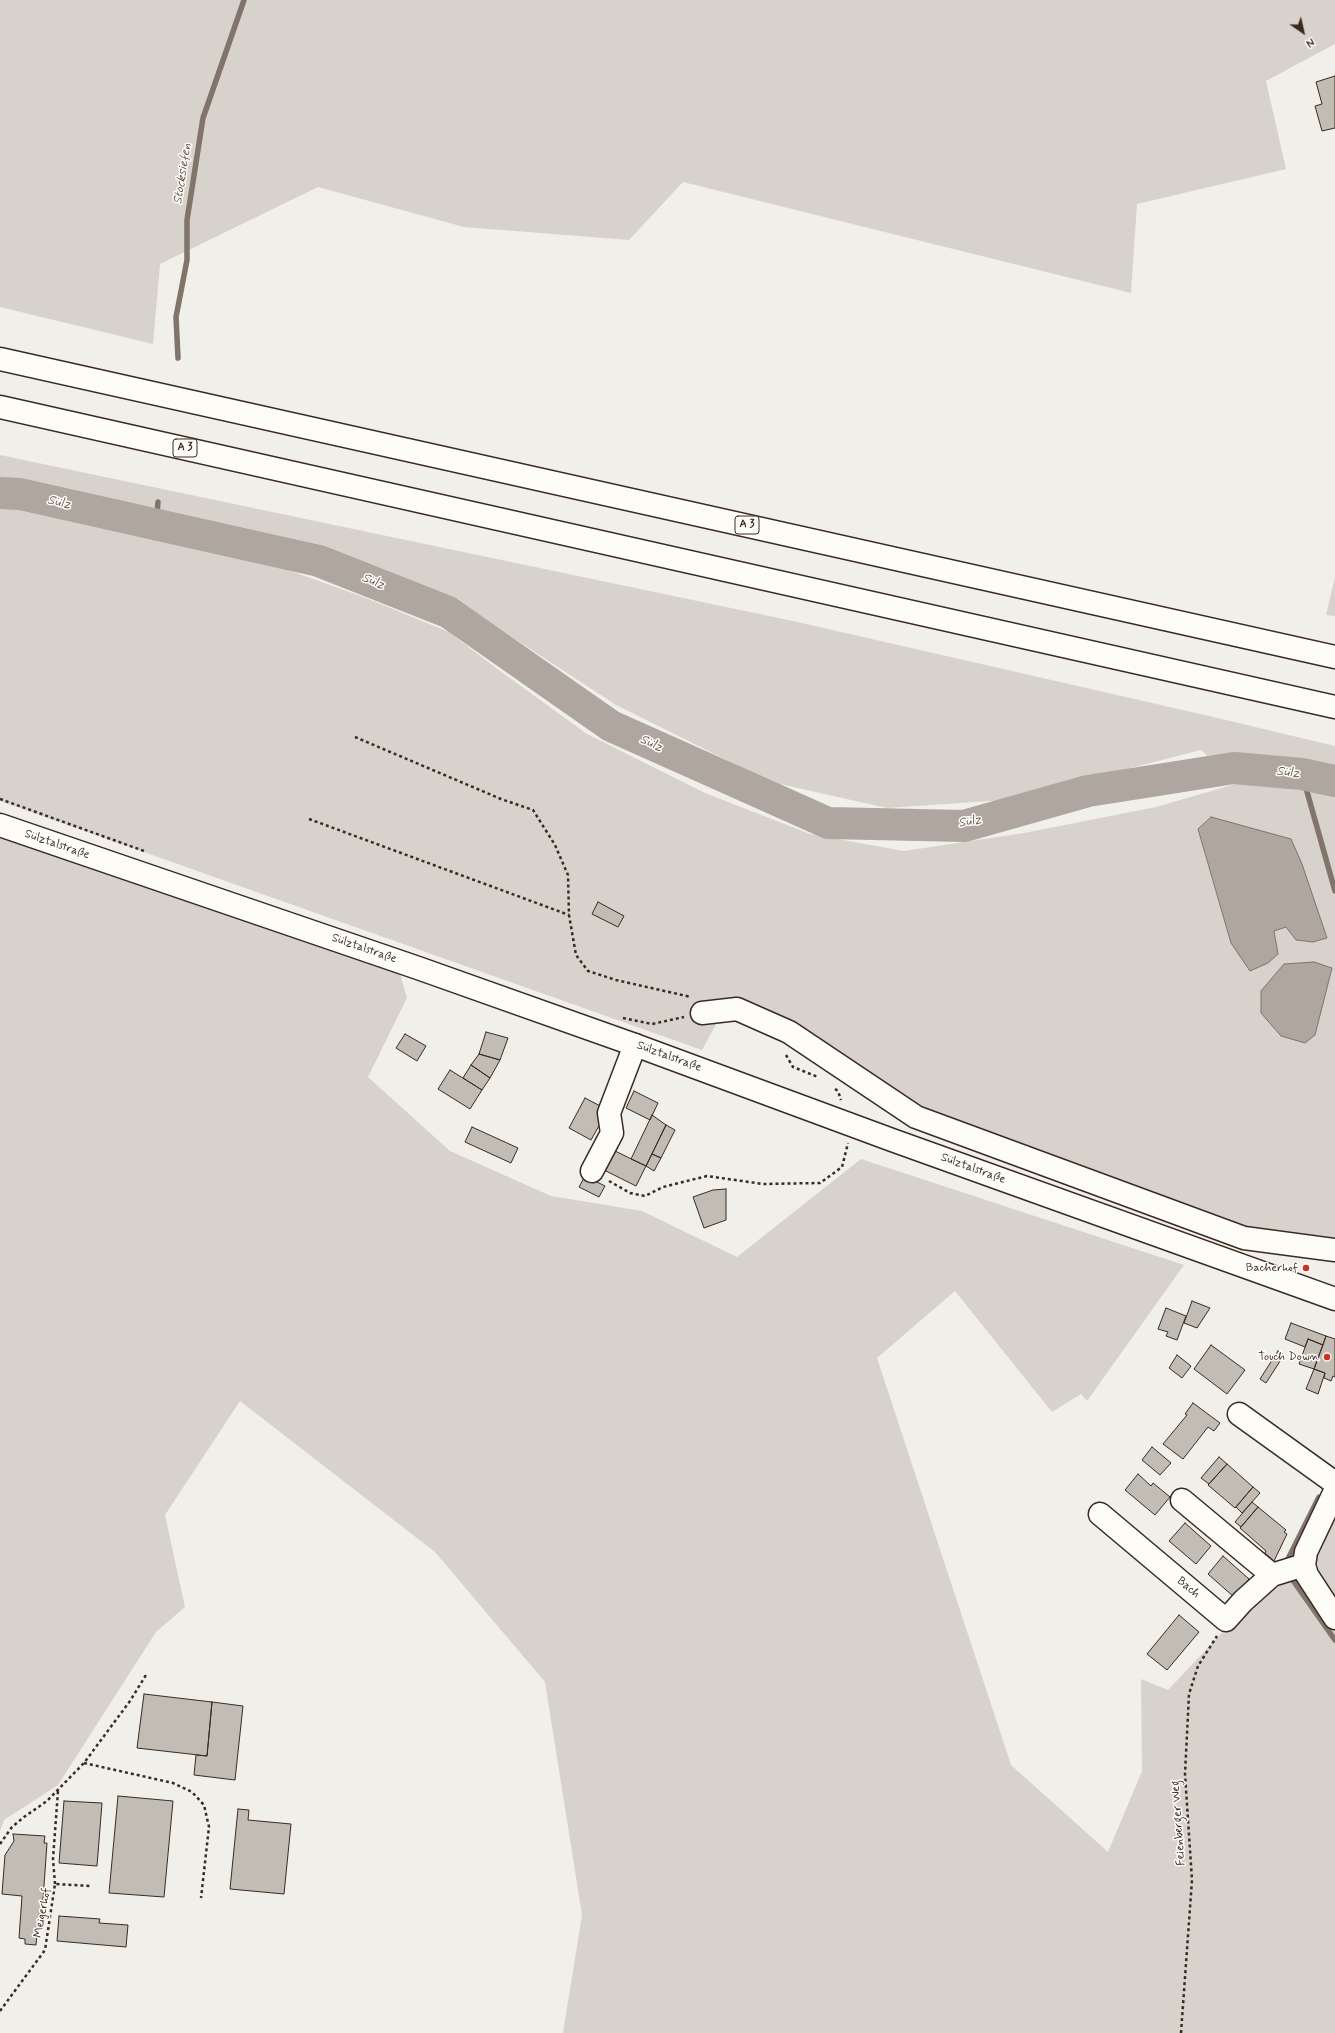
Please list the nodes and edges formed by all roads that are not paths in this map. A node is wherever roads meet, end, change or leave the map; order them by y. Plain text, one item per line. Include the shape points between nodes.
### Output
1 (0, 359) edge
2 (0, 406) edge
3 (1335, 657) edge
4 (1335, 707) edge
5 (0, 825) edge
6 (699, 1005) road end
7 (635, 1045) junction
8 (592, 1171) road end
9 (1335, 1250) edge
10 (1335, 1299) edge
11 (1239, 1414) dead end
12 (1335, 1483) edge
13 (1335, 1491) edge
14 (1182, 1500) dead end
15 (1100, 1514) dead end
16 (1304, 1565) junction
17 (1272, 1575) junction
18 (1335, 1618) edge

1 - 3 main road, A 3
2 - 4 main road, A 3
5 - 7 main road, Sülztalstraße via 411,965
6 - 9 main road via 736,1009 789,1032 916,1117 1244,1238
7 - 8 main road via 609,1113 612,1133
7 - 10 main road, Sülztalstraße
11 - 12 main road
13 - 16 main road via 1306,1552
14 - 17 main road
15 - 17 main road, Bach via 1226,1620
16 - 17 main road
16 - 18 main road via 1307,1575

